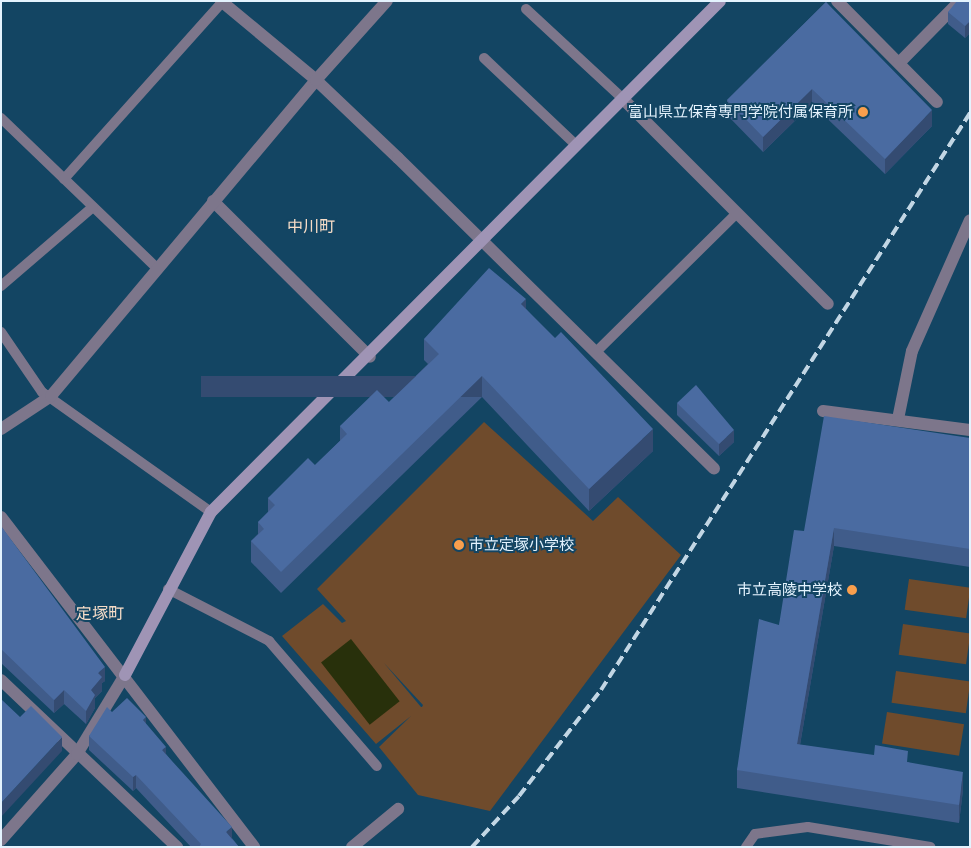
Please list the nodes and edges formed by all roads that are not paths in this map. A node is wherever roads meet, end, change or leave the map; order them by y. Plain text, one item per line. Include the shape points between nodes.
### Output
1 (388, 1) edge
2 (720, 1) edge
3 (837, 1) edge
4 (960, 1) edge
5 (222, 2) edge
6 (526, 9) dead end
7 (484, 58) dead end
8 (899, 63) junction
9 (316, 80) junction
10 (622, 98) junction
11 (937, 102) dead end
12 (1, 118) edge
13 (575, 144) junction
14 (64, 178) junction
15 (213, 201) junction
16 (93, 207) junction
17 (737, 213) junction
18 (970, 220) edge
19 (483, 241) junction
20 (156, 268) junction
21 (1, 286) edge
22 (828, 304) dead end
23 (1, 332) edge
24 (596, 352) junction
25 (370, 357) junction
26 (51, 396) junction
27 (824, 411) dead end
28 (898, 419) junction
29 (1, 429) edge
30 (970, 430) edge
31 (714, 469) dead end
32 (211, 512) junction
33 (1, 517) edge
34 (168, 589) junction
35 (126, 675) junction
36 (1, 680) edge
37 (77, 754) junction
38 (377, 766) dead end
39 (398, 809) dead end
40 (1, 840) edge
41 (177, 847) edge
42 (254, 847) edge
43 (352, 847) edge
44 (746, 847) edge
45 (930, 847) edge

1 - 9 street
2 - 10 street
3 - 8 street
4 - 8 street
5 - 9 street
5 - 14 lane
6 - 10 lane
7 - 13 lane
8 - 11 street
9 - 15 street
9 - 19 street
10 - 13 street
10 - 17 street
12 - 14 lane
13 - 19 street
14 - 16 lane
15 - 20 street
15 - 25 street
16 - 20 lane
16 - 21 lane
17 - 22 street
17 - 24 lane
18 - 28 street via 912,351
19 - 24 street
19 - 25 street
20 - 26 street
23 - 26 lane via 42,392
24 - 31 street via 682,443
25 - 32 street
26 - 29 street
26 - 32 lane
27 - 28 street
28 - 30 street
32 - 34 street
33 - 35 street
34 - 35 street
34 - 38 lane via 269,642
35 - 37 street
35 - 42 street
36 - 37 street
37 - 40 street
37 - 41 street
39 - 43 street
44 - 45 lane via 755,834 808,827

